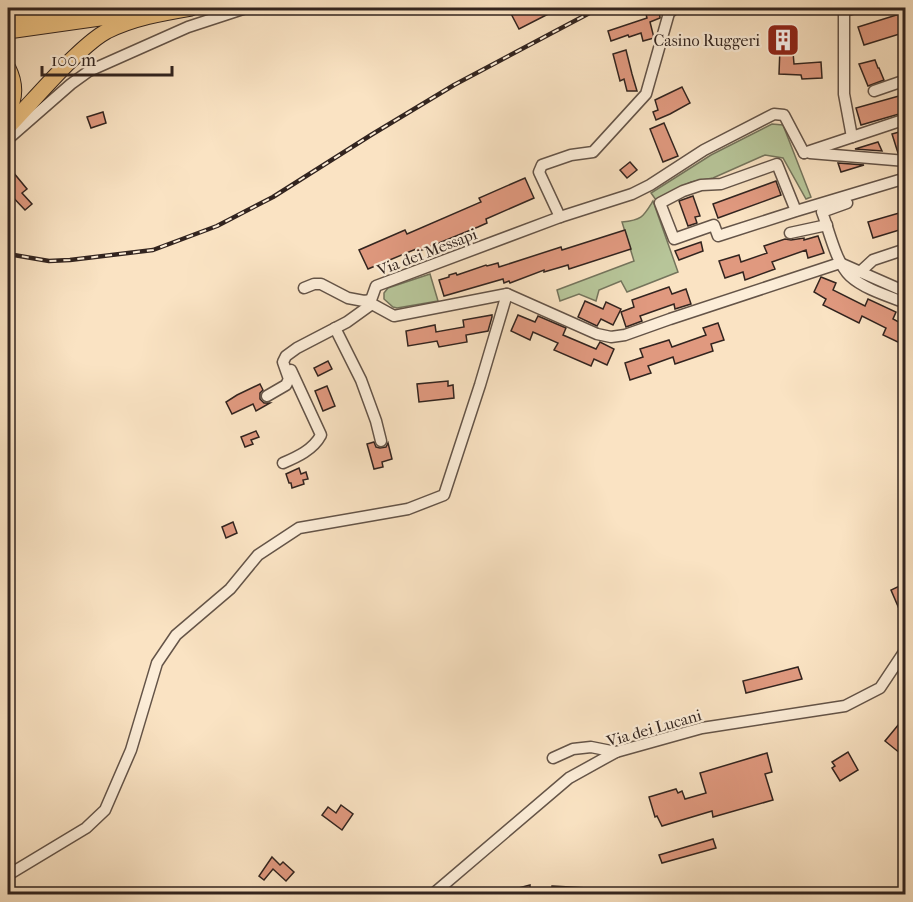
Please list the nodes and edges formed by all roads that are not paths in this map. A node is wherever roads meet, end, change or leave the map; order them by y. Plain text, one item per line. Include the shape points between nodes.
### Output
1 (91, 8) edge
2 (154, 8) edge
3 (191, 8) edge
4 (246, 8) edge
5 (675, 8) edge
6 (855, 8) edge
7 (8, 20) edge
8 (8, 31) edge
9 (8, 68) edge
10 (906, 80) edge
11 (874, 91) dead end
12 (8, 112) edge
13 (906, 119) edge
14 (8, 127) edge
15 (852, 137) junction
16 (8, 139) edge
17 (804, 153) junction
18 (906, 161) edge
19 (906, 180) edge
20 (796, 211) junction
21 (560, 217) junction
22 (827, 225) junction
23 (790, 233) dead end
24 (906, 249) edge
25 (840, 263) junction
26 (860, 272) junction
27 (304, 288) dead end
28 (906, 292) edge
29 (507, 294) junction
30 (372, 302) junction
31 (906, 303) edge
32 (335, 328) junction
33 (286, 356) junction
34 (267, 396) dead end
35 (381, 441) dead end
36 (283, 463) dead end
37 (906, 649) edge
38 (616, 752) junction
39 (553, 758) dead end
40 (8, 875) edge
41 (433, 894) edge

1 - 7 highway
2 - 8 highway
3 - 14 highway via 158,14 105,32 47,84
4 - 16 street via 188,27 89,71
5 - 21 street via 669,13 646,94 593,152 542,165 539,172
6 - 15 street via 844,11 844,94
9 - 12 highway via 14,84 13,103
10 - 11 street
13 - 15 street
15 - 17 street
17 - 18 street
17 - 21 street, Via dei Messapi via 784,116 774,114 632,194
19 - 20 street
19 - 22 street via 822,212
20 - 20 street via 718,236 714,225 674,239 660,203 683,191 721,184 777,164
21 - 30 street, Via dei Messapi via 376,286
22 - 23 street
22 - 25 street
24 - 26 street via 873,260
25 - 26 street
25 - 29 street via 611,337
25 - 31 street via 861,283
26 - 28 street
27 - 30 street via 321,284 353,299
29 - 30 street via 394,316
29 - 40 street via 444,495 408,509 299,528 258,555 230,588 176,635 157,663 131,750 105,810 86,828
30 - 32 street, Via dei Messapi
32 - 33 street, Via dei Messapi
32 - 35 street via 361,380
33 - 34 street via 283,362 289,379
33 - 36 street via 321,435 302,454
37 - 38 street, Via dei Lucani via 880,688 845,706 702,728
38 - 39 street via 591,747 573,749
38 - 41 street, Via dei Lucani via 569,778

